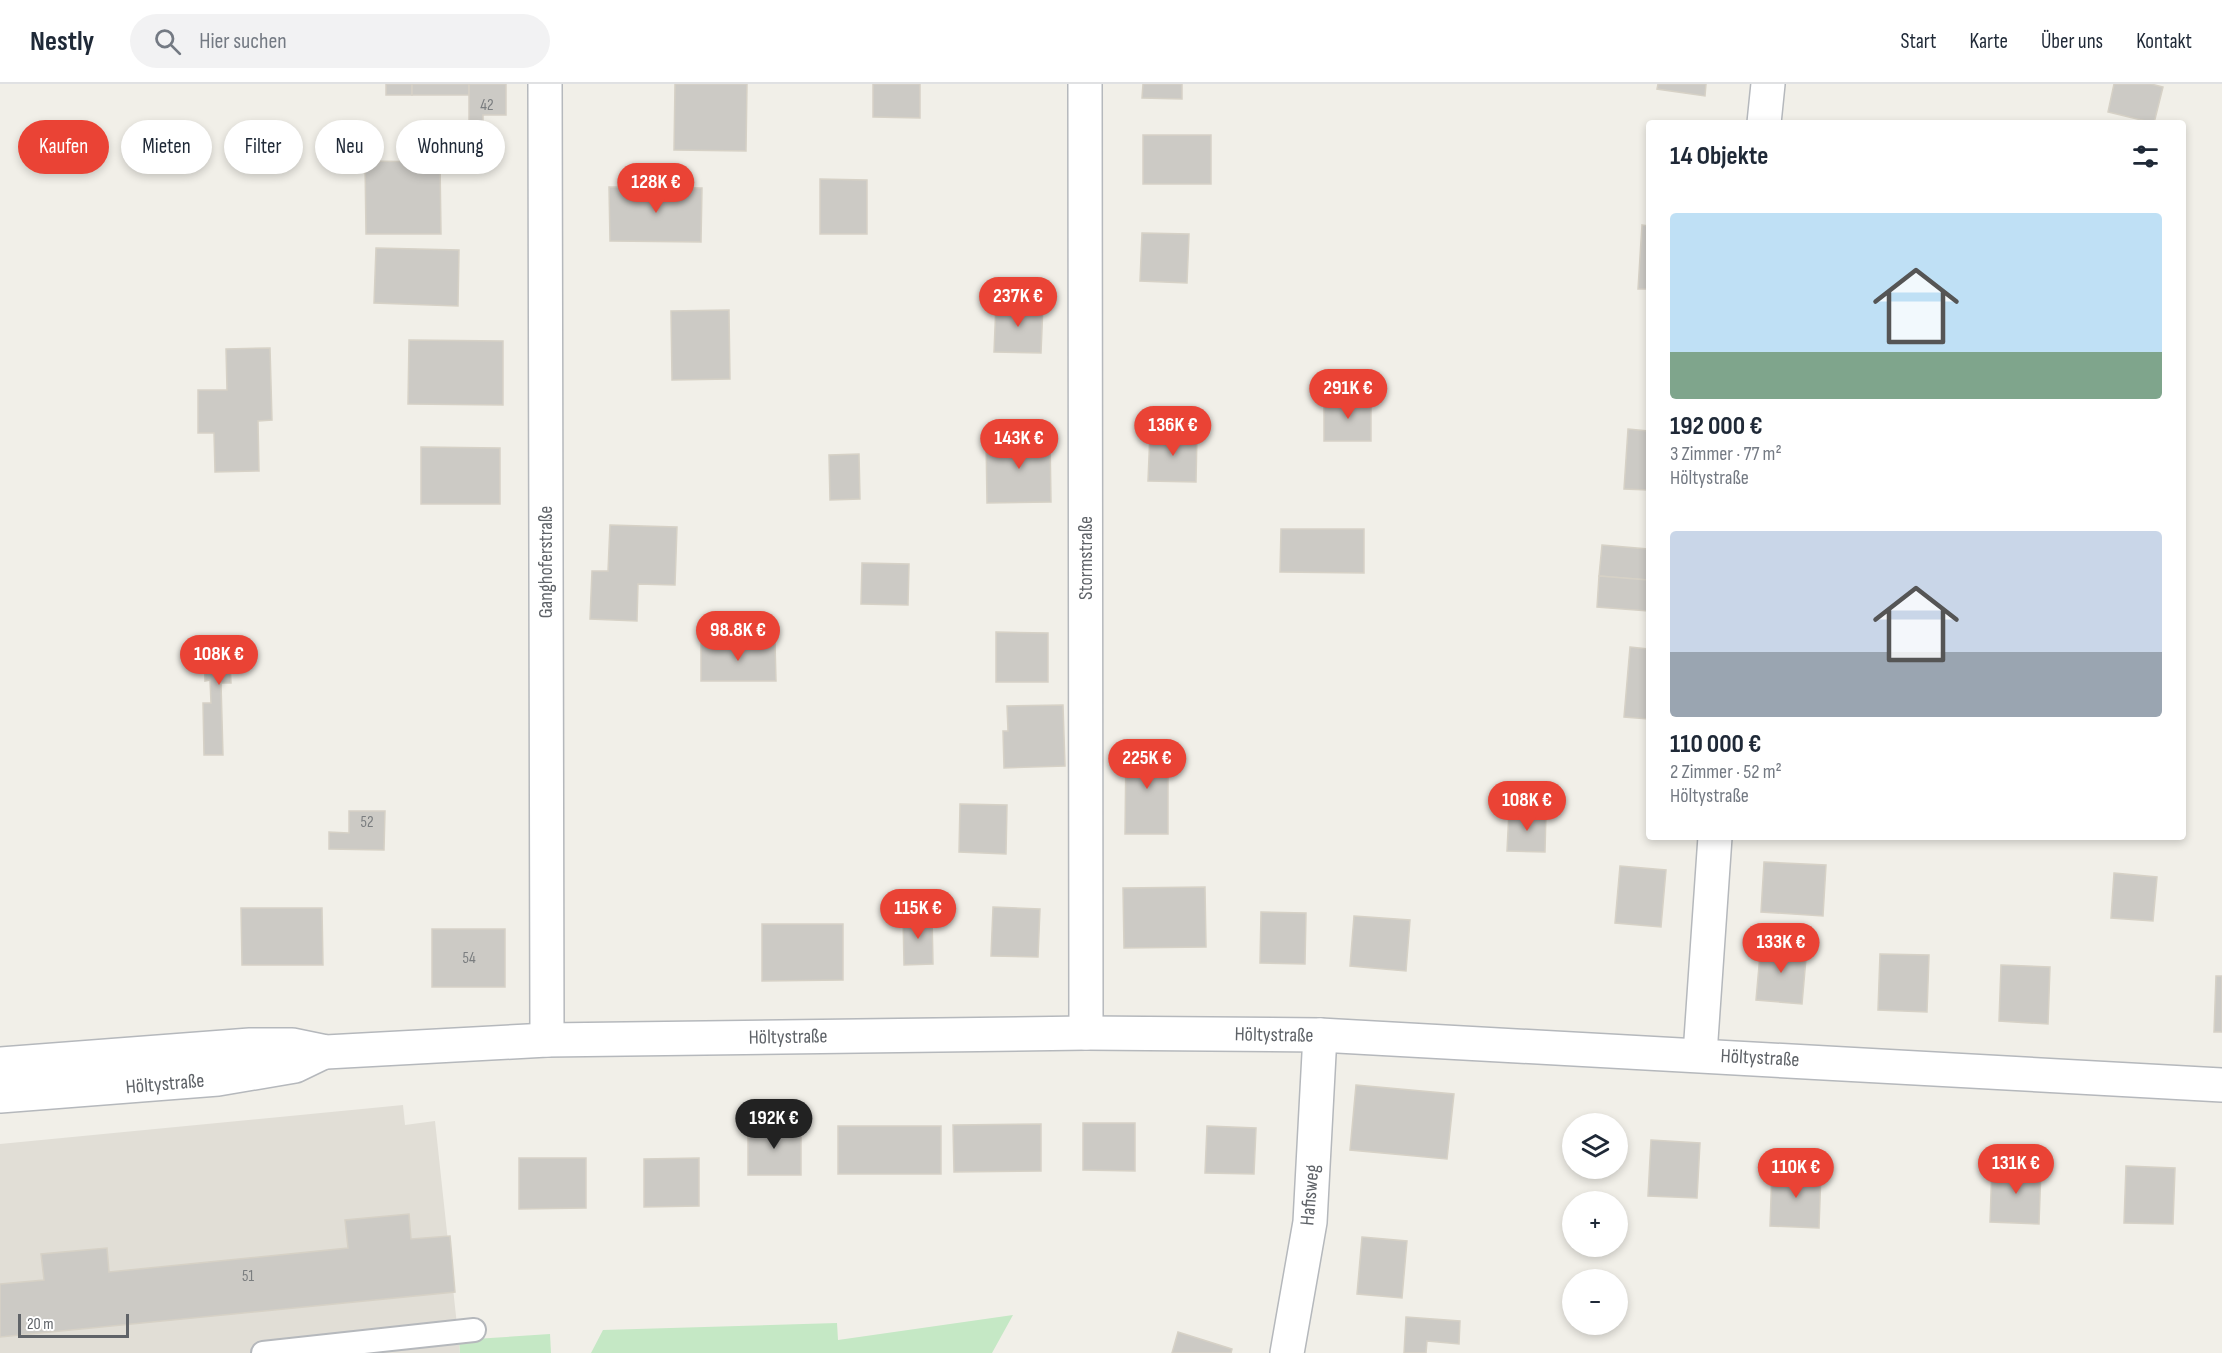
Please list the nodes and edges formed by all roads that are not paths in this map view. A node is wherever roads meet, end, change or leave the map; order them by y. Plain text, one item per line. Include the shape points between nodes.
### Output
1 (545, 84) edge
2 (1085, 84) edge
3 (1768, 84) edge
4 (1764, 120) edge
5 (1715, 840) edge
6 (1086, 1033) junction
7 (1320, 1035) junction
8 (547, 1040) junction
9 (326, 1052) junction
10 (1700, 1054) junction
11 (0, 1064) edge
12 (2222, 1085) edge
13 (0, 1096) edge
14 (474, 1330) dead end
15 (263, 1353) edge
16 (1287, 1353) edge

1 - 8 street, Ganghoferstraße
2 - 6 street, Stormstraße
3 - 4 street
5 - 10 street
6 - 7 street, Höltystraße
6 - 8 street, Höltystraße
7 - 10 street, Höltystraße
7 - 16 street, Hafisweg via 1310,1222
8 - 9 street, Höltystraße
9 - 11 street, Höltystraße via 292,1045 249,1045
9 - 13 street, Höltystraße via 295,1066 218,1079
10 - 12 street, Höltystraße
14 - 15 lane

